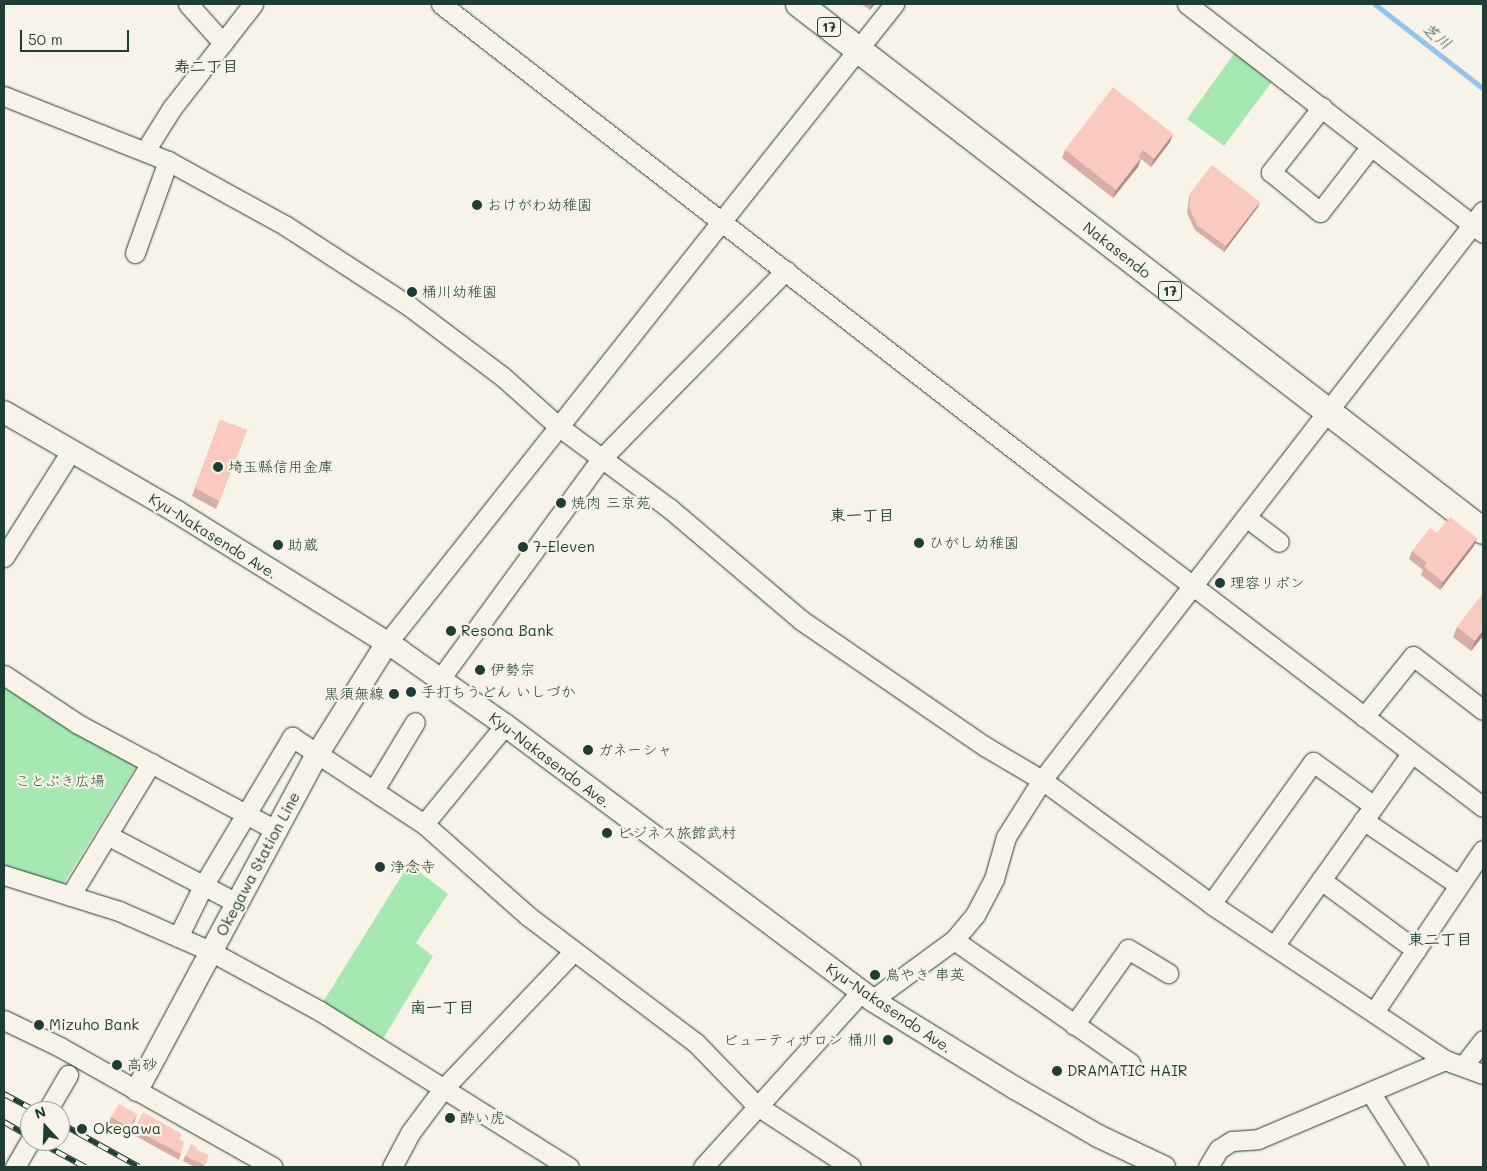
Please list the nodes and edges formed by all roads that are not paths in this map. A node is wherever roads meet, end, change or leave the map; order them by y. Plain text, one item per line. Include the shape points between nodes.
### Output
1 (188, 4) edge
2 (253, 4) edge
3 (441, 4) edge
4 (799, 4) edge
5 (827, 4) edge
6 (894, 4) edge
7 (1187, 4) edge
8 (223, 43) junction
9 (864, 43) junction
10 (4, 96) edge
11 (1322, 108) junction
12 (1371, 146) junction
13 (145, 151) junction
14 (168, 161) junction
15 (722, 220) junction
16 (1480, 223) edge
17 (135, 253) dead end
18 (786, 270) junction
19 (1333, 407) junction
20 (4, 412) edge
21 (558, 426) junction
22 (71, 451) junction
23 (601, 460) junction
24 (1483, 514) edge
25 (1246, 517) junction
26 (1483, 531) edge
27 (1279, 542) dead end
28 (4, 557) edge
29 (1194, 586) junction
30 (387, 643) junction
31 (4, 674) edge
32 (440, 679) junction
33 (1483, 710) edge
34 (1364, 717) junction
35 (415, 722) dead end
36 (505, 725) junction
37 (318, 753) junction
38 (1411, 754) junction
39 (151, 763) junction
40 (1042, 780) junction
41 (374, 790) junction
42 (1483, 807) edge
43 (1369, 813) junction
44 (246, 814) junction
45 (424, 824) junction
46 (276, 830) junction
47 (107, 835) junction
48 (1483, 850) edge
49 (4, 875) edge
50 (1321, 880) junction
51 (1459, 885) junction
52 (203, 886) junction
53 (70, 896) junction
54 (237, 903) junction
55 (1210, 904) junction
56 (178, 937) junction
57 (954, 940) junction
58 (1274, 946) junction
59 (1416, 950) junction
60 (210, 951) junction
61 (573, 952) junction
62 (1168, 973) dead end
63 (866, 996) junction
64 (1374, 1012) junction
65 (4, 1020) edge
66 (1074, 1025) junction
67 (1483, 1040) edge
68 (1446, 1060) junction
69 (1130, 1063) dead end
70 (1464, 1066) junction
71 (1483, 1074) edge
72 (68, 1075) dead end
73 (138, 1090) junction
74 (442, 1090) junction
75 (1370, 1092) junction
76 (53, 1101) edge
77 (756, 1105) junction
78 (24, 1151) edge
79 (831, 1162) edge
80 (15, 1167) edge
81 (273, 1167) edge
82 (392, 1167) edge
83 (569, 1167) edge
84 (703, 1167) edge
85 (851, 1167) edge
86 (1164, 1167) edge
87 (1208, 1167) edge
88 (1418, 1167) edge

1 - 8 street
2 - 8 street
3 - 15 street
4 - 9 highway, Nakasendo / 17
5 - 9 highway, Nakasendo / 17
6 - 9 street
7 - 11 street
8 - 13 street via 172,108
9 - 15 street
9 - 19 highway, Nakasendo / 17
10 - 13 street
11 - 12 street
11 - 12 street via 1271,172 1320,212
12 - 16 street
13 - 14 street
14 - 17 street
14 - 21 street via 286,226 409,306 502,376
15 - 18 street
15 - 21 street
16 - 19 street
18 - 23 street
18 - 29 street
19 - 24 highway, Nakasendo / 17
19 - 25 street
19 - 26 highway, Nakasendo / 17
20 - 22 main road, Kyu-Nakasendo Ave.
21 - 23 street
21 - 30 street
22 - 28 street
22 - 30 main road, Kyu-Nakasendo Ave.
23 - 32 street
23 - 40 street via 668,508 801,620 986,747
25 - 27 street
25 - 29 street
29 - 34 street
29 - 40 street
30 - 32 main road, Kyu-Nakasendo Ave.
30 - 37 main road, Okegawa Station Line
31 - 39 street via 78,724
32 - 36 main road, Kyu-Nakasendo Ave.
33 - 34 street via 1414,656
34 - 38 street
35 - 41 street
36 - 45 street
36 - 63 main road, Kyu-Nakasendo Ave.
37 - 41 street
37 - 44 street via 292,737
37 - 46 main road, Okegawa Station Line
38 - 42 street
38 - 43 street
39 - 44 street
39 - 47 street
40 - 55 street
40 - 57 street via 1006,837 994,879 975,915
41 - 45 street
43 - 50 street
43 - 51 street
43 - 55 street via 1313,762
44 - 46 street
44 - 52 street
45 - 61 street
46 - 54 main road, Okegawa Station Line
47 - 52 street
47 - 53 street
48 - 51 street
49 - 53 street
50 - 58 street
50 - 59 street
51 - 59 street
52 - 54 street
52 - 56 street
53 - 56 street via 119,911
54 - 60 main road, Okegawa Station Line
55 - 58 street
56 - 60 street
57 - 63 street
57 - 66 street
58 - 64 street
59 - 64 street
60 - 73 main road, Okegawa Station Line
60 - 74 street via 320,1011
61 - 74 street
61 - 77 street via 696,1043
62 - 66 street via 1128,949
63 - 77 street
63 - 86 main road, Kyu-Nakasendo Ave. via 1098,1136
64 - 68 street
65 - 73 street
66 - 69 street
67 - 70 street
68 - 70 street
68 - 75 street
70 - 71 street
72 - 76 street
73 - 81 street
74 - 82 street via 410,1133
74 - 83 street
75 - 87 street via 1258,1139 1232,1141 1219,1149
75 - 88 street
77 - 79 street
77 - 84 street
78 - 80 street
79 - 85 street

